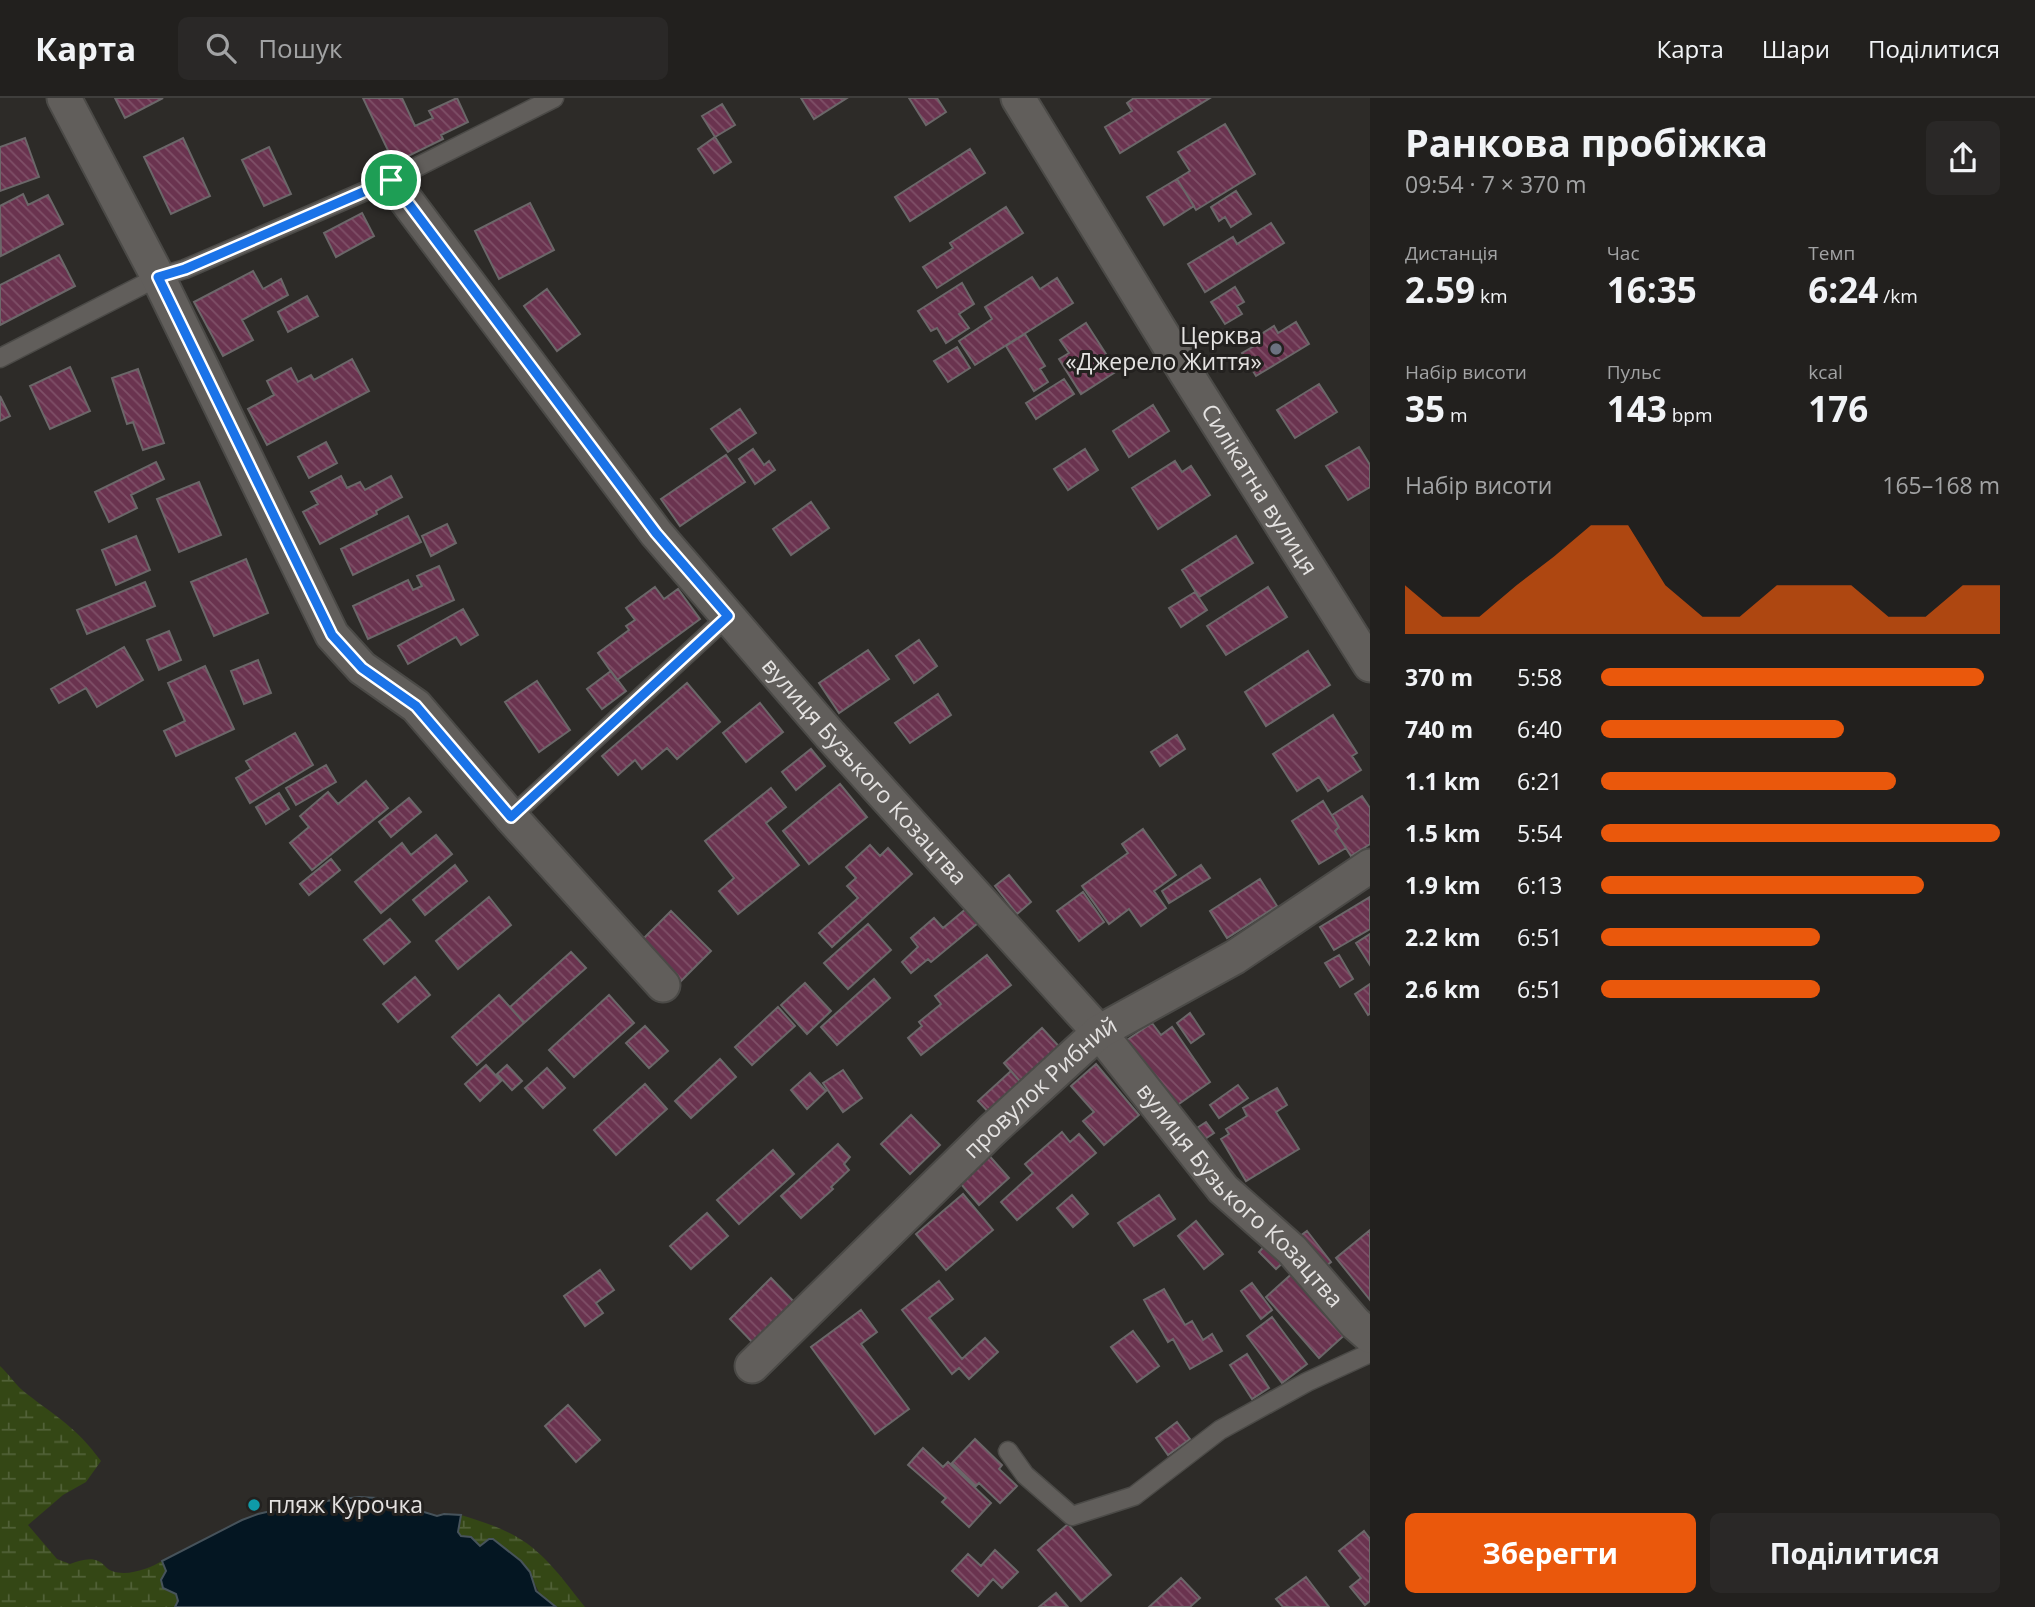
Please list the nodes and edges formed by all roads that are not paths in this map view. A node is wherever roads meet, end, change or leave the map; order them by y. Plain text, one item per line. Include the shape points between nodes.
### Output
1 (64, 98) edge
2 (554, 98) edge
3 (1018, 98) edge
4 (391, 180) junction
5 (158, 277) junction
6 (0, 358) edge
7 (728, 616) junction
8 (1370, 665) edge
9 (511, 817) junction
10 (1370, 866) edge
11 (663, 985) dead end
12 (1099, 1032) junction
13 (1370, 1336) edge
14 (1370, 1353) edge
15 (752, 1366) dead end
16 (1008, 1451) dead end

1 - 5 street
2 - 4 lane
3 - 8 street, Силікатна вулиця
4 - 5 lane
4 - 7 street, вулиця Бузького Козацтва via 648,523
5 - 6 lane
5 - 9 street via 332,635 362,668 416,706
7 - 9 lane
7 - 12 street, вулиця Бузького Козацтва
9 - 11 street
10 - 12 street, провулок Рибний via 1235,957
12 - 13 street, вулиця Бузького Козацтва via 1223,1189 1292,1250
12 - 15 street, провулок Рибний via 990,1131
14 - 16 lane via 1220,1430 1133,1496 1072,1516 1025,1475

